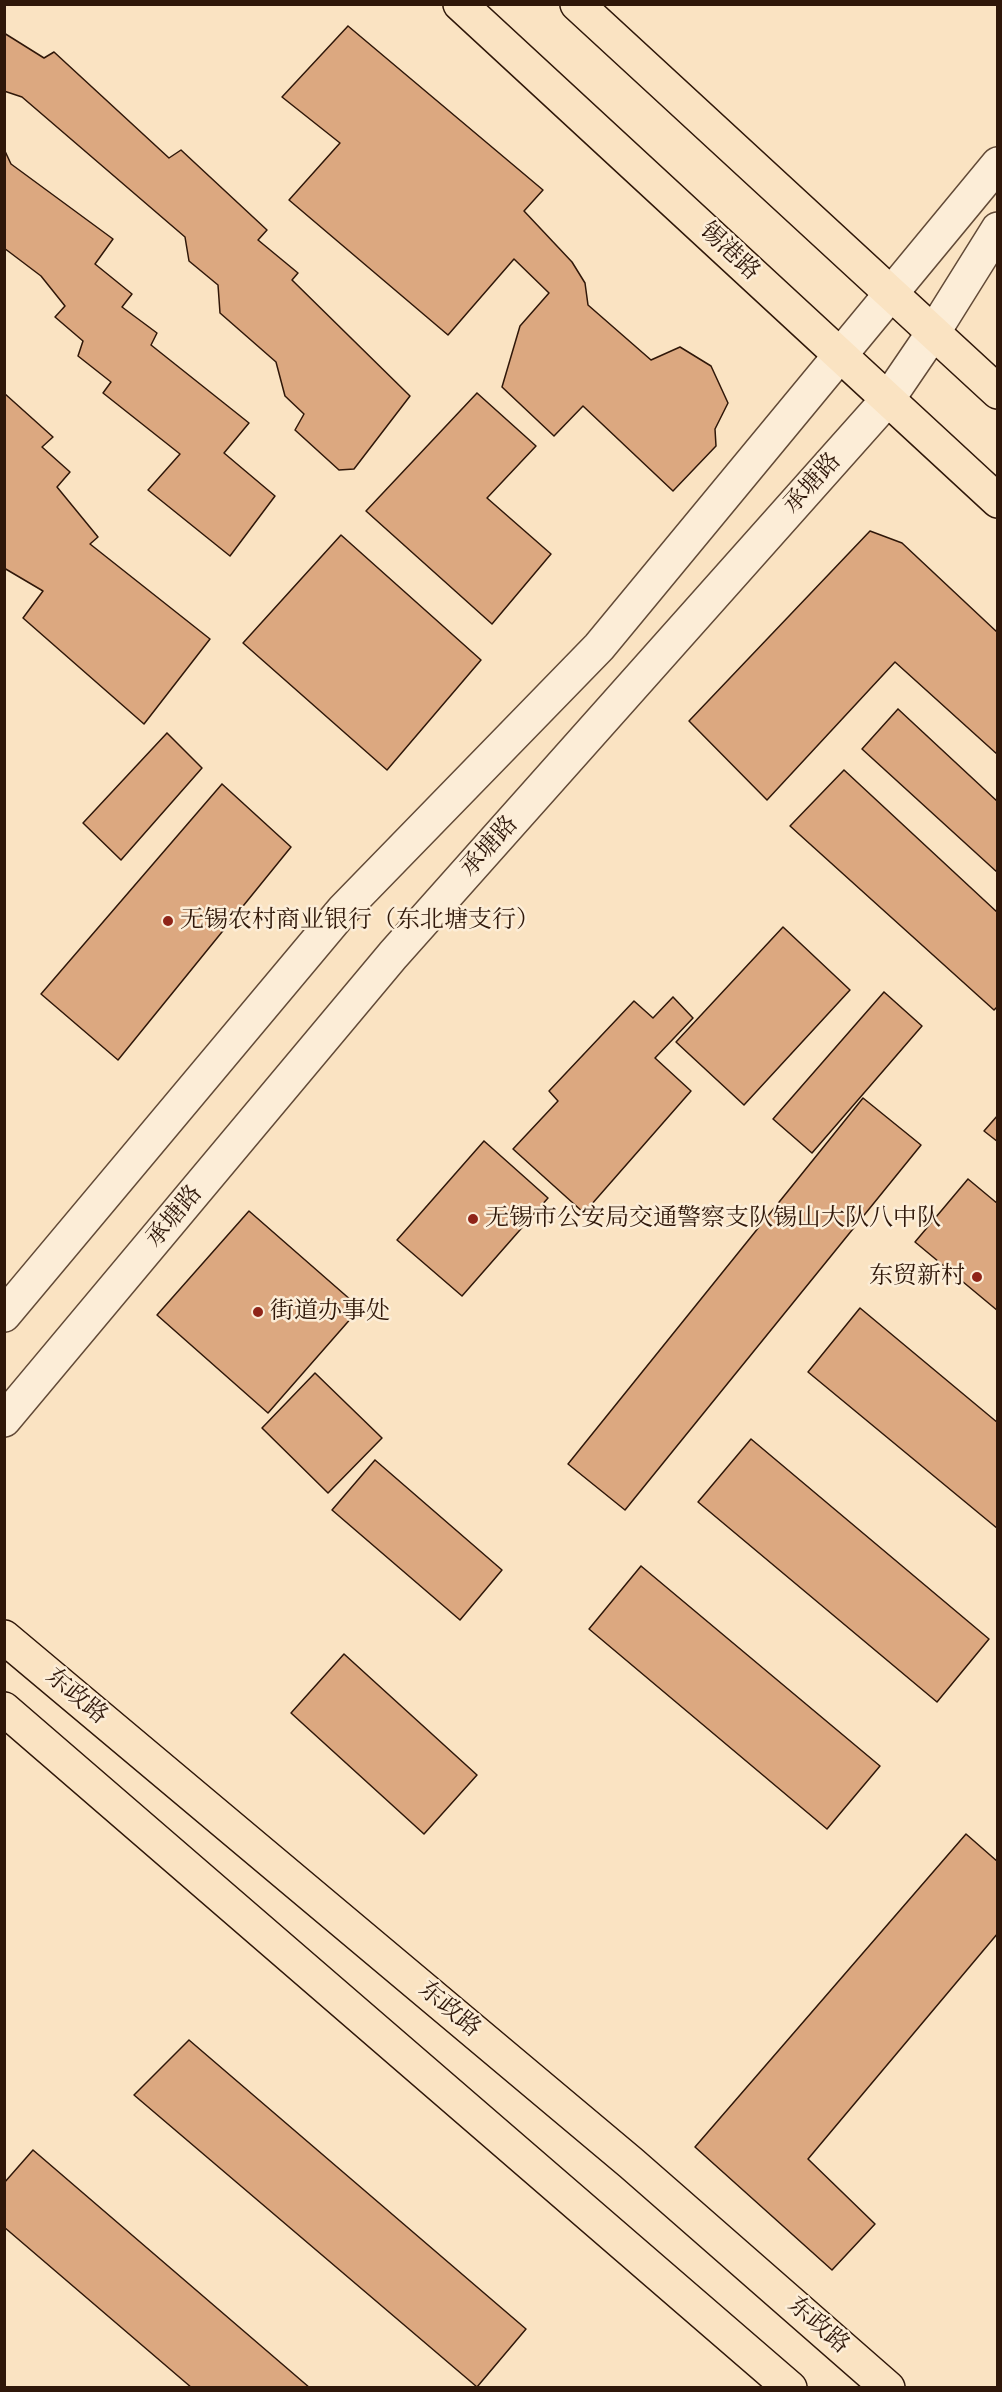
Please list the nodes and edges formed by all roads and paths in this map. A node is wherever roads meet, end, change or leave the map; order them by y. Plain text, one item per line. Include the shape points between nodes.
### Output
1 (460, 4) edge
2 (577, 4) edge
3 (998, 164) edge
4 (998, 229) edge
5 (890, 293) junction
6 (933, 333) junction
7 (841, 356) junction
8 (998, 392) edge
9 (888, 399) junction
10 (998, 501) edge
11 (4, 1315) edge
12 (4, 1420) edge
13 (4, 1637) edge
14 (4, 1709) edge
15 (790, 2388) edge
16 (888, 2388) edge

1 - 7 main road, 锡港路
2 - 5 main road
3 - 5 street
4 - 6 street, 承塘路
5 - 6 main road
5 - 7 street
6 - 8 main road
6 - 9 street, 承塘路
7 - 9 main road, 锡港路
7 - 11 street via 599,647 343,910
9 - 10 main road, 锡港路
9 - 12 street, 承塘路 via 393,955
13 - 16 main road, 东政路 via 631,2163
14 - 15 main road

